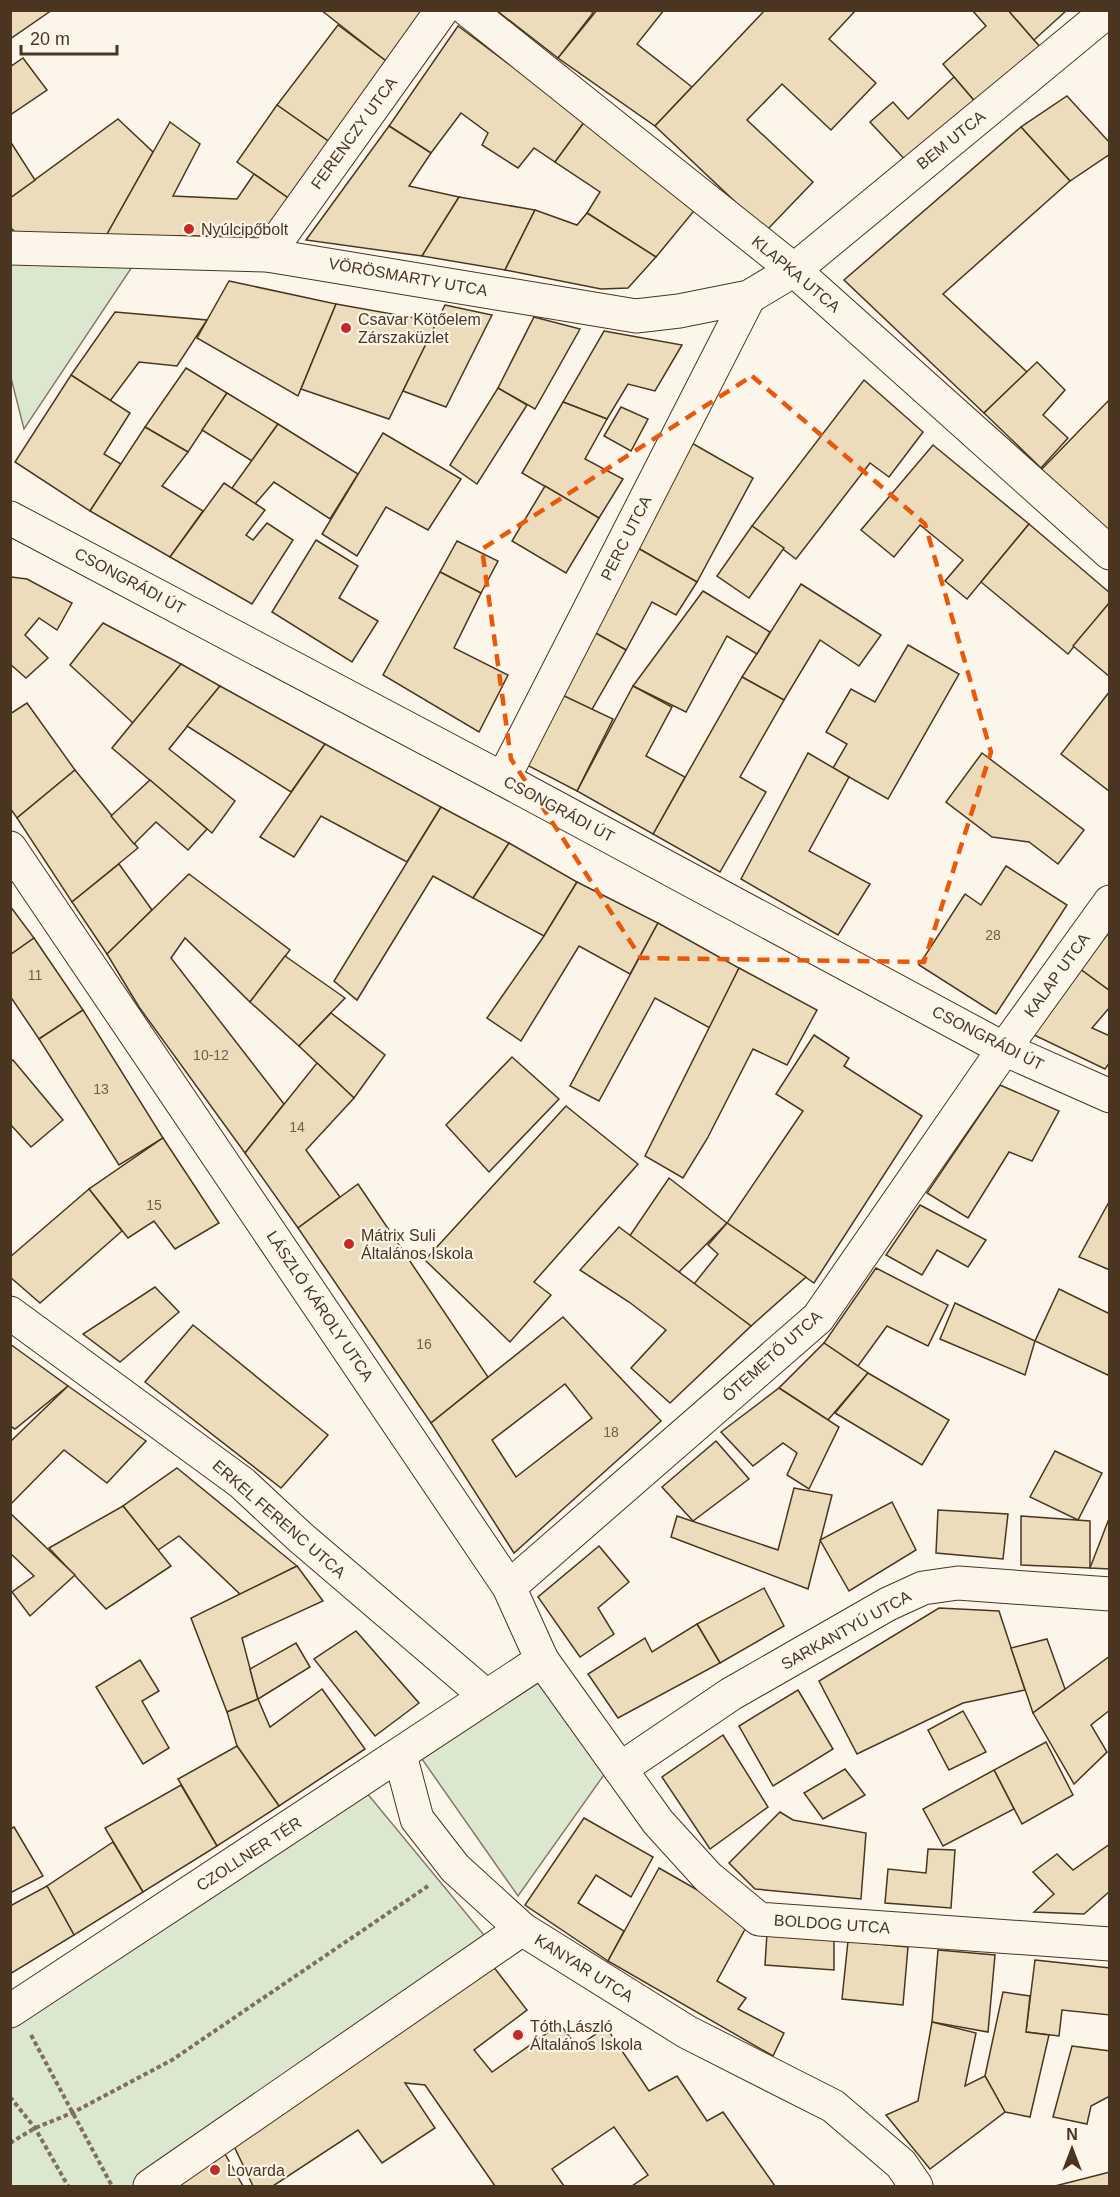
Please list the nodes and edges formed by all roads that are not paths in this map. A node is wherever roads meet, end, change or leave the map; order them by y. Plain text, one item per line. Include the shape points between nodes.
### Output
1 (442, 10) edge
2 (468, 10) edge
3 (1109, 10) edge
4 (10, 248) edge
5 (267, 255) junction
6 (794, 270) junction
7 (749, 297) junction
8 (10, 518) edge
9 (1110, 554) edge
10 (503, 779) junction
11 (10, 848) edge
12 (1110, 902) edge
13 (1004, 1049) junction
14 (1110, 1096) edge
15 (10, 1313) edge
16 (509, 1587) junction
17 (1110, 1594) edge
18 (542, 1660) junction
19 (486, 1696) junction
20 (399, 1755) junction
21 (620, 1769) junction
22 (522, 1929) junction
23 (1110, 1944) edge
24 (13, 2009) edge
25 (150, 2187) edge
26 (916, 2187) edge

1 - 5 street, FERENCZY UTCA
2 - 6 street, KLAPKA UTCA
3 - 6 street, BEM UTCA
4 - 5 street, VÖRÖSMARTY UTCA
5 - 7 street, VÖRÖSMARTY UTCA via 636,316
6 - 7 street, VÖRÖSMARTY UTCA
6 - 9 street, KLAPKA UTCA
7 - 10 street, PERC UTCA
8 - 10 street, CSONGRÁDI ÚT
10 - 13 street, CSONGRÁDI ÚT
11 - 16 street, LÁSZLÓ KÁROLY UTCA
12 - 13 street, KALAP UTCA
13 - 14 street, CSONGRÁDI ÚT
13 - 16 street, ÓTEMETŐ UTCA via 818,1318
15 - 19 street, ERKEL FERENC UTCA via 242,1483 300,1538
16 - 18 street, LÁSZLÓ KÁROLY UTCA
17 - 21 street, SARKANTYÚ UTCA via 958,1583 923,1588 731,1694
18 - 19 street
18 - 21 street, LÁSZLÓ KÁROLY UTCA
19 - 20 street, CZOLLNER TÉR
20 - 22 street, KANYAR UTCA via 417,1819 455,1868
20 - 24 street, CZOLLNER TÉR
21 - 23 street, BOLDOG UTCA via 658,1822 701,1869 759,1919
22 - 25 street
22 - 26 street, KANYAR UTCA via 687,2032 833,2106 901,2164

